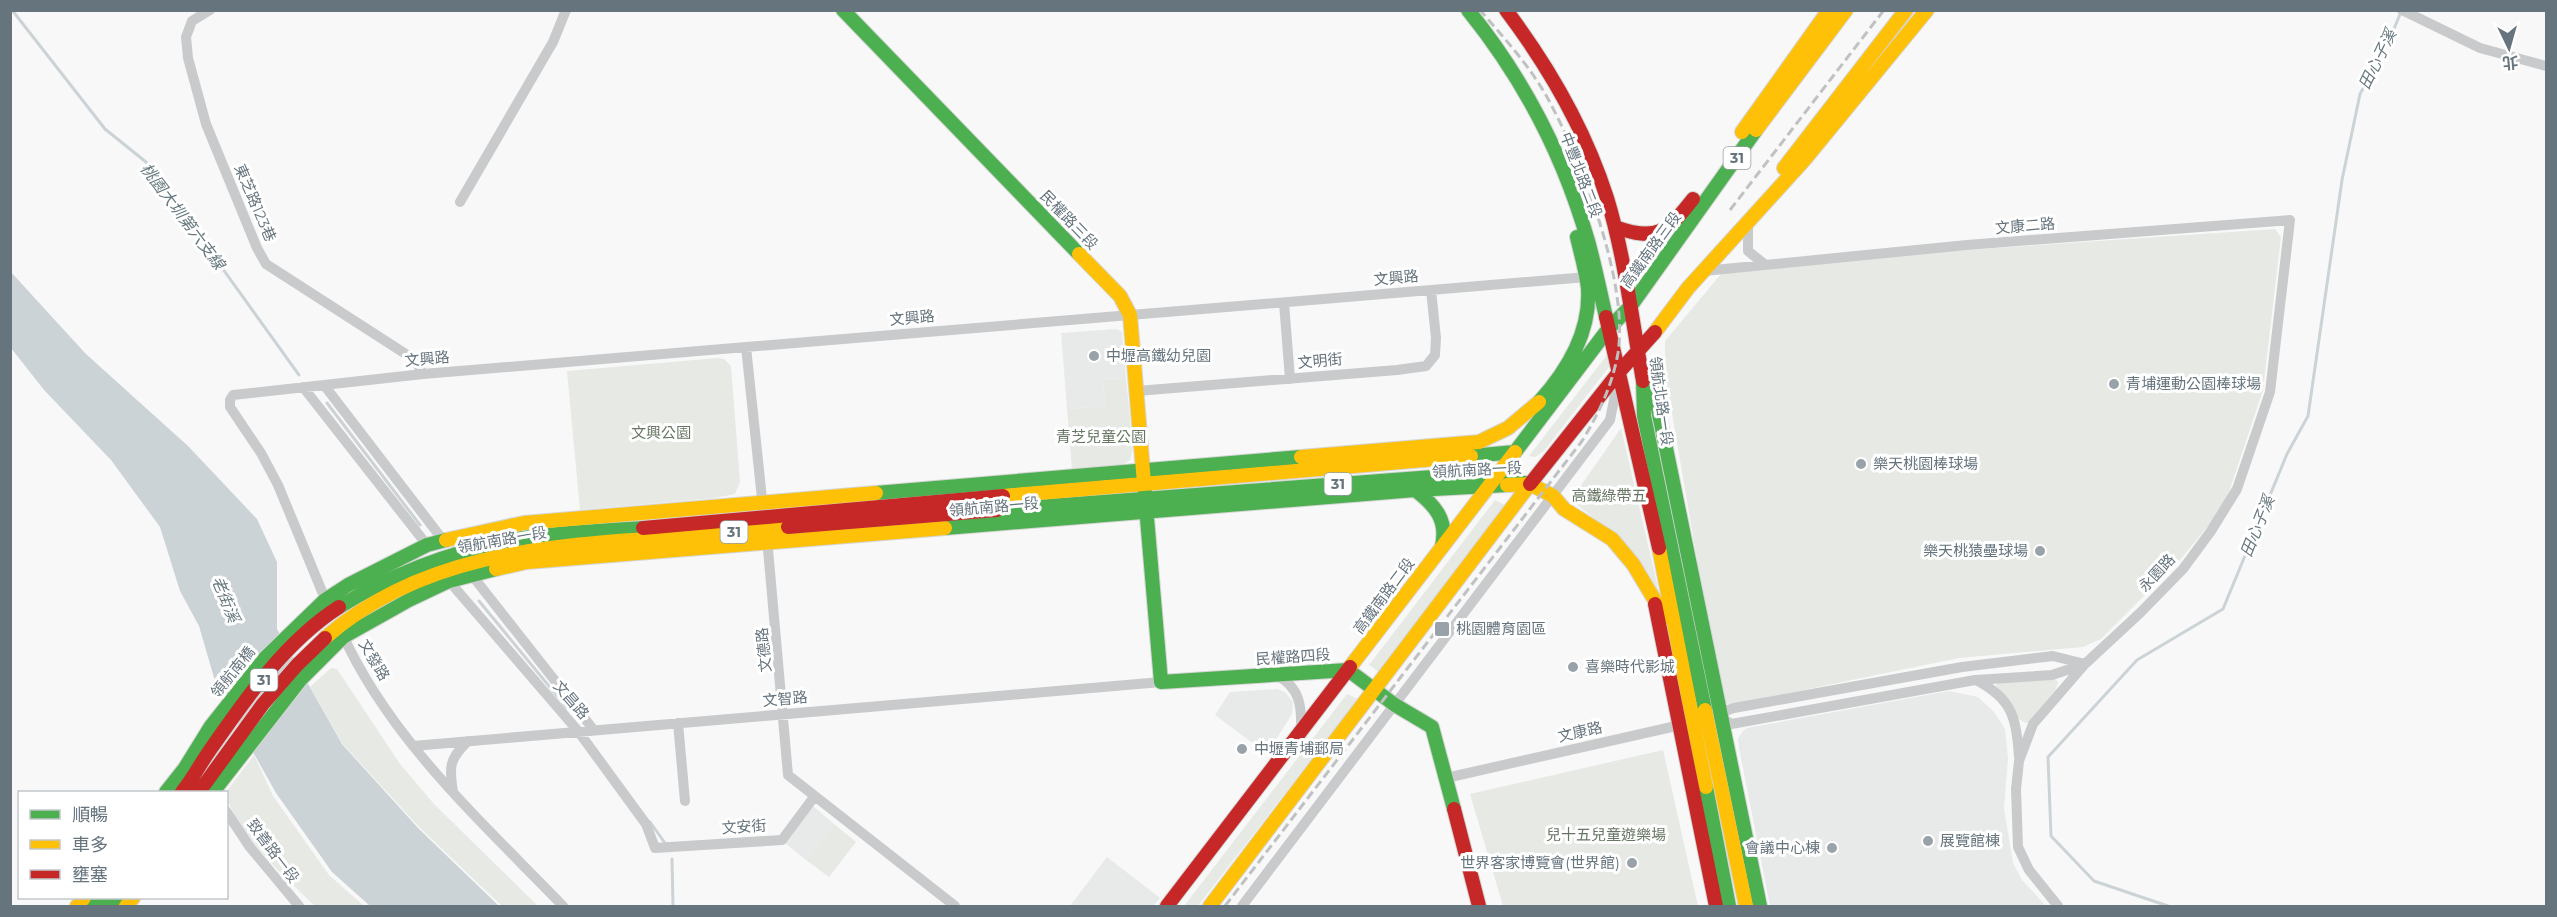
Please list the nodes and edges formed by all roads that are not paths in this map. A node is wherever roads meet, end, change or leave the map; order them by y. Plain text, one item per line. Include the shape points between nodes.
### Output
1 (210, 10) edge
2 (566, 10) edge
3 (843, 10) edge
4 (1468, 10) edge
5 (1506, 10) edge
6 (1830, 10) edge
7 (1846, 10) edge
8 (1906, 10) edge
9 (1926, 10) edge
10 (2402, 10) edge
11 (2547, 66) edge
12 (1709, 182) junction
13 (1693, 199) junction
14 (460, 202) dead end
15 (2290, 220) joint
16 (1748, 224) junction
17 (1615, 227) junction
18 (1577, 237) dead end
19 (1672, 249) junction
20 (1763, 263) junction
21 (1704, 271) junction
22 (1587, 277) junction
23 (1431, 290) junction
24 (1284, 303) junction
25 (1630, 307) junction
26 (1130, 315) junction
27 (1609, 328) junction
28 (746, 347) junction
29 (1637, 351) junction
30 (1619, 372) junction
31 (423, 374) junction
32 (1290, 379) junction
33 (324, 385) junction
34 (303, 387) junction
35 (1137, 391) junction
36 (240, 393) joint
37 (1412, 448) junction
38 (1515, 452) junction
39 (1465, 457) junction
40 (1492, 482) junction
41 (1530, 484) junction
42 (1415, 490) junction
43 (1145, 491) junction
44 (1553, 496) junction
45 (765, 523) junction
46 (442, 540) junction
47 (427, 545) junction
48 (1440, 549) junction
49 (471, 574) junction
50 (449, 581) junction
51 (1655, 601) junction
52 (328, 605) junction
53 (1673, 621) junction
54 (314, 627) junction
55 (341, 631) junction
56 (2085, 664) junction
57 (1962, 667) junction
58 (1348, 670) junction
59 (1668, 673) junction
60 (1275, 675) junction
61 (1975, 680) junction
62 (1161, 682) junction
63 (1375, 688) junction
64 (1395, 705) junction
65 (784, 714) junction
66 (1714, 718) junction
67 (678, 723) junction
68 (1686, 724) junction
69 (593, 729) junction
70 (578, 731) junction
71 (1301, 731) junction
72 (468, 741) junction
73 (412, 746) junction
74 (232, 757) junction
75 (2019, 761) junction
76 (1446, 778) junction
77 (202, 784) edge
78 (170, 791) edge
79 (184, 791) edge
80 (453, 792) junction
81 (814, 797) junction
82 (685, 801) dead end
83 (228, 814) edge
84 (655, 848) joint
85 (299, 906) edge
86 (563, 906) edge
87 (956, 906) edge
88 (1167, 906) edge
89 (1210, 906) edge
90 (1242, 906) edge
91 (1479, 906) edge
92 (1716, 906) edge
93 (1729, 906) edge
94 (1746, 906) edge
95 (1760, 906) edge
96 (2058, 906) edge

1 - 31 street, 東芝路123巷 via 192,21 186,36 190,66 206,124 266,264 416,360
2 - 14 street via 553,42
3 - 26 street, 民權路三段 via 1120,296
4 - 27 street, 中豐北路二段 via 1511,66 1553,145 1588,241
5 - 17 street, 中豐北路二段 via 1546,69 1584,139
6 - 12 street, 高鐵南路三段 / 31 via 1763,100
7 - 19 street, 高鐵南路三段 / 31
8 - 21 street
9 - 16 street
10 - 11 street via 2480,48
12 - 13 street, 高鐵南路三段 / 31
12 - 19 street
13 - 17 street via 1659,235 1640,236
13 - 25 street, 高鐵南路三段 / 31 via 1648,270
15 - 20 street, 文康二路
15 - 56 street, 永園路 via 2270,392 2237,489 2183,569
16 - 20 street via 1748,251
16 - 21 street
17 - 25 street, 中豐北路二段
18 - 22 street
19 - 25 street, 高鐵南路三段 / 31
20 - 21 street, 文康二路
21 - 29 street
22 - 23 street, 文興路
22 - 37 street via 1587,321 1577,351 1528,413 1507,429 1479,442
23 - 24 street, 文興路
23 - 32 street, 文明街 via 1435,355 1426,366
24 - 26 street, 文興路
24 - 32 street
25 - 27 street, 高鐵南路二段 / 31
25 - 29 street, 中豐北路二段
26 - 28 street, 文興路
26 - 35 street, 民權路三段
27 - 30 street, 中豐北路二段
27 - 38 street, 高鐵南路二段 / 31
28 - 31 street, 文興路
28 - 45 street, 文德路
29 - 30 street
29 - 66 street, 領航北路一段 via 1652,379
30 - 41 street
30 - 44 street via 1610,420
30 - 53 street, 領航北路一段
31 - 33 street, 文興路
32 - 35 street, 文明街
33 - 34 street, 文興路
33 - 46 street
34 - 36 street, 文興路
34 - 47 street
35 - 43 street, 民權路三段
36 - 52 street, 文發路 via 233,394 230,407 278,485
37 - 39 street, 31
37 - 43 street, 領航南路一段 / 31
38 - 39 street, 31
38 - 40 street, 高鐵南路二段
39 - 43 street, 領航南路一段 / 31
40 - 41 street, 領航南路一段 / 31
40 - 42 street, 領航南路一段 / 31
40 - 43 street, 領航南路一段 / 31 via 1473,474
40 - 48 street, 高鐵南路二段
41 - 44 street, 領航南路一段
41 - 63 street
42 - 43 street, 領航南路一段 / 31
42 - 48 street via 1440,512 1445,538
43 - 45 street, 領航南路一段 / 31
43 - 45 street, 領航南路一段 / 31
43 - 62 street
44 - 51 street, 領航南路一段 via 1564,508 1612,539 1633,564
44 - 64 street
45 - 46 street, 領航南路一段 / 31 via 524,523
45 - 49 street, 領航南路一段 / 31
45 - 52 street, 領航南路一段 / 31 via 525,538 428,561
45 - 55 street, 領航南路一段 / 31 via 529,549 477,560 432,572 396,589
45 - 65 street, 文德路
46 - 47 street, 領航南路一段 / 31
47 - 52 street, 領航南路一段 / 31 via 348,585
48 - 58 street, 高鐵南路二段
49 - 50 street, 領航南路一段 / 31
49 - 69 street, 文昌路
50 - 55 street, 領航南路一段 / 31
50 - 70 street, 文昌路
51 - 53 street
51 - 59 street, 領航北路一段
52 - 54 street, 領航南路一段 / 31
52 - 55 street, 文發路
53 - 59 street
53 - 68 street, 領航北路一段
54 - 55 street, 領航南路一段 / 31
54 - 74 street, 31 via 246,725
54 - 77 street, 領航南橋 / 31 via 283,656 209,751
54 - 77 street, 領航南橋 / 31 via 265,658 211,726
55 - 73 street, 文發路 via 354,661
55 - 74 street, 領航南路一段 / 31 via 328,653
56 - 57 street, 文康路 via 2053,656
56 - 61 street, 文康路 via 2052,675
56 - 75 street, 永園路 via 2033,724
57 - 61 street
57 - 66 street, 文康路 via 1734,708
58 - 60 street, 民權路四段
58 - 63 street, 民權路四段
58 - 71 street, 高鐵南路二段
59 - 68 street, 領航北路一段
60 - 62 street, 民權路四段
60 - 71 street via 1287,681 1297,694
61 - 66 street, 文康路 via 1731,724
61 - 75 street via 1992,688 2006,703 2016,723
62 - 65 street, 文智路
63 - 64 street, 民權路四段
63 - 89 street
64 - 76 street, 民權路四段 via 1432,728
64 - 90 street
65 - 67 street, 文智路
65 - 81 street, 文德路 via 788,775
66 - 68 street, 文康路
66 - 94 street, 領航北路一段
66 - 95 street, 領航北路一段
67 - 69 street, 文智路
67 - 82 street
68 - 76 street, 文康路
68 - 92 street, 領航北路一段
68 - 93 street, 領航北路一段
69 - 70 street, 文智路
70 - 72 street, 文智路
70 - 84 street, 文昌路 via 646,824
71 - 88 street, 高鐵南路二段
72 - 73 street, 文智路
72 - 80 street via 454,753 449,771
73 - 80 street, 文發路
74 - 77 street, 31
75 - 96 street, 永園路 via 2018,847 2029,870
76 - 91 street, 民權路四段
77 - 78 street, 31
77 - 79 street, 31
80 - 86 street, 文發路
81 - 84 street, 文安街 via 782,840
81 - 87 street, 文德路
83 - 85 street, 致善路一段

